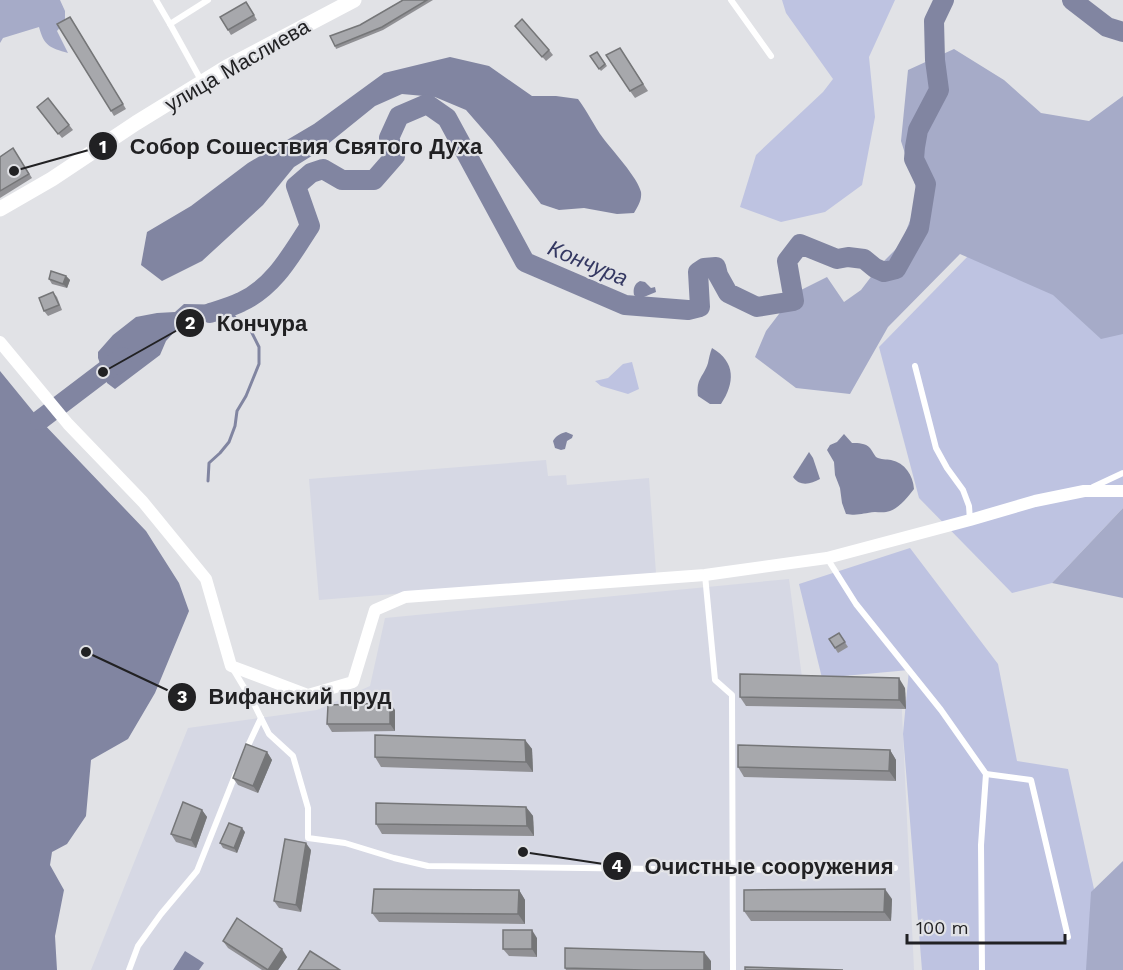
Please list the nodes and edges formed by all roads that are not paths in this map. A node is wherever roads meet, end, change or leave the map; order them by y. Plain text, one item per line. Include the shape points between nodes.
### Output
1 (156, 0) edge
2 (208, 0) edge
3 (354, 0) edge
4 (731, 0) edge
5 (170, 24) junction
6 (771, 56) dead end
7 (202, 82) junction
8 (0, 209) edge
9 (0, 342) edge
10 (915, 366) dead end
11 (1123, 473) edge
12 (1084, 491) junction
13 (1123, 491) edge
14 (970, 520) junction
15 (827, 558) junction
16 (705, 575) junction
17 (231, 666) junction
18 (261, 718) junction
19 (243, 757) edge
20 (239, 766) edge
21 (987, 774) junction
22 (895, 868) dead end
23 (733, 870) junction
24 (1068, 937) dead end
25 (129, 970) edge
26 (733, 970) edge
27 (982, 970) edge

1 - 5 lane
2 - 5 lane
3 - 7 street, улица Маслиева
4 - 6 lane
5 - 7 lane
7 - 8 street, улица Маслиева
9 - 17 street via 206,579
10 - 14 lane via 936,448 963,490
11 - 12 lane
12 - 13 street
12 - 14 street
14 - 15 street
15 - 16 street
15 - 21 lane via 856,604
16 - 17 street via 405,597 375,610 353,682 308,695
16 - 23 lane via 715,680 732,695
17 - 18 lane
18 - 19 lane
18 - 23 lane via 269,734 293,756 308,808 308,838 345,843 428,866
20 - 25 lane via 197,872 138,946
21 - 24 lane via 1031,780
21 - 27 lane via 981,846
22 - 23 lane
23 - 26 lane

